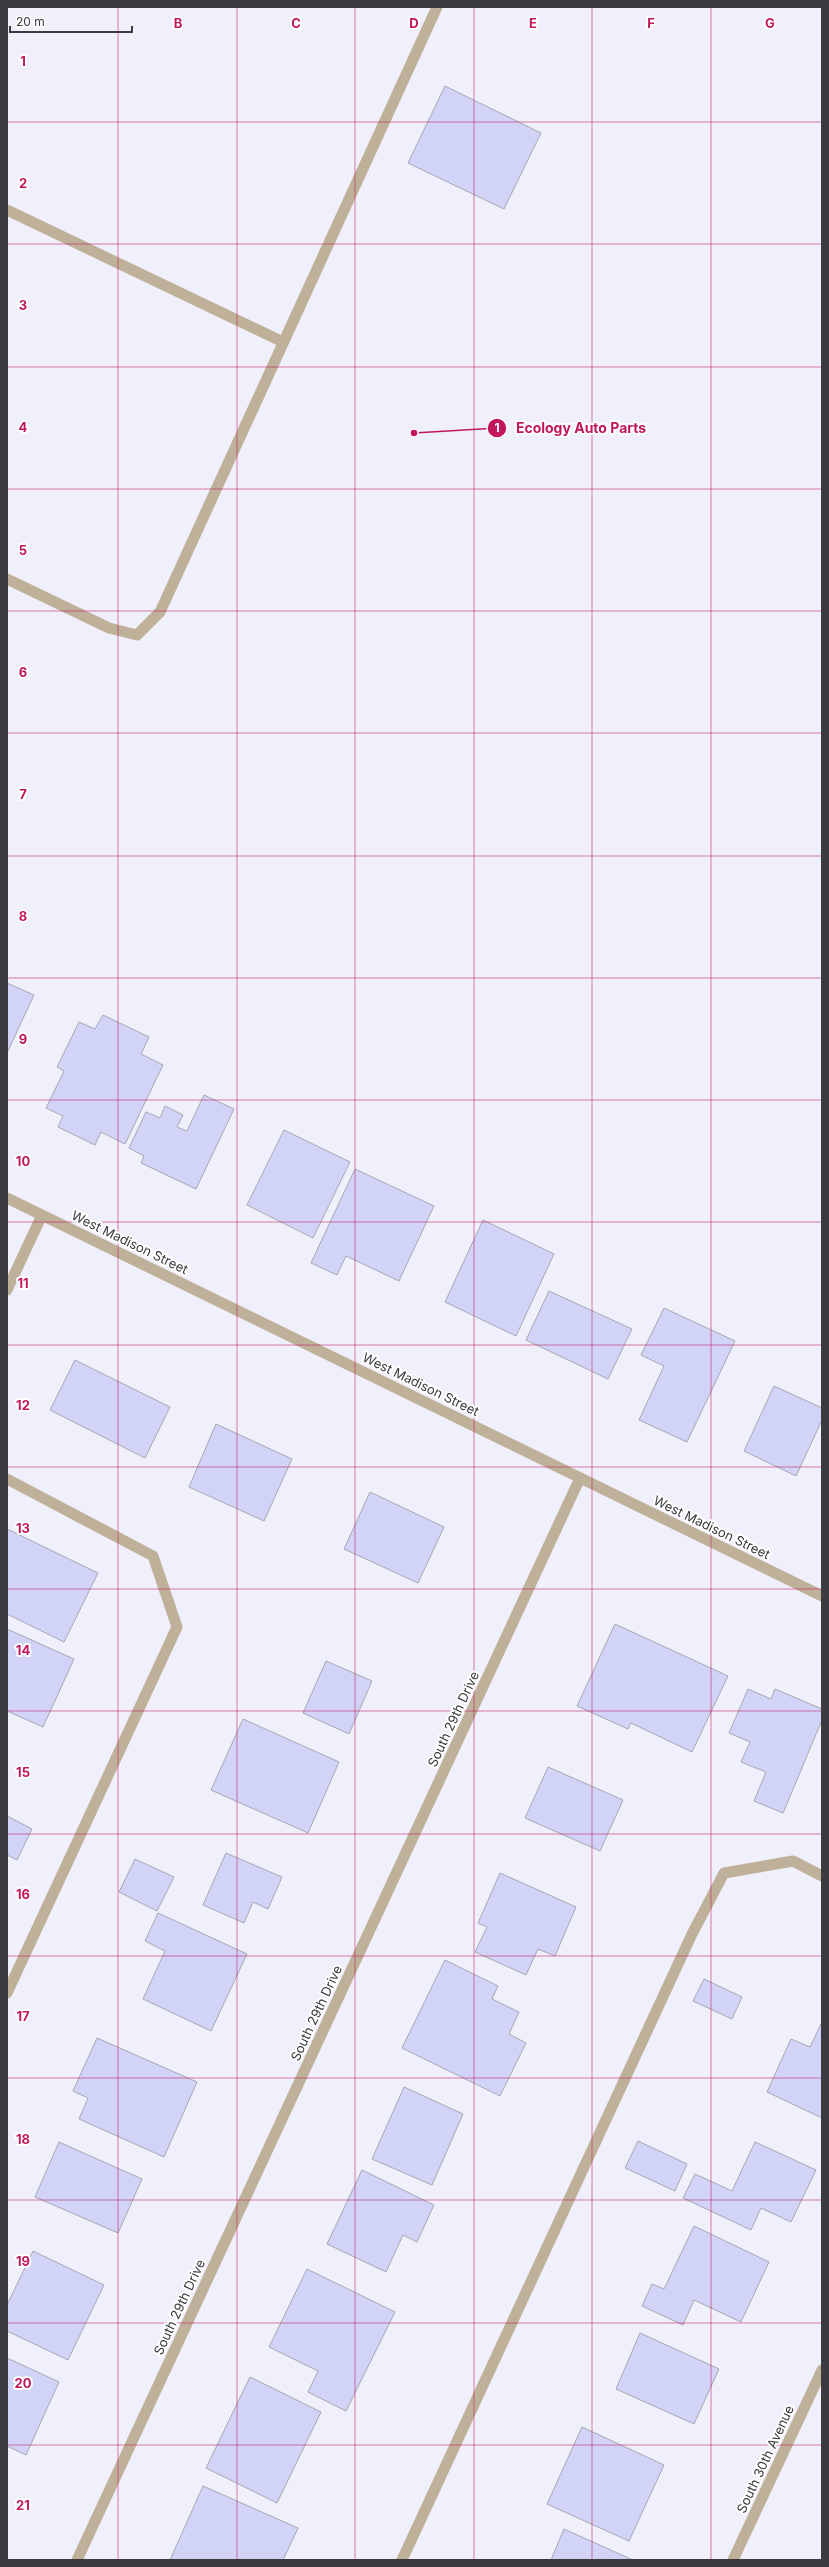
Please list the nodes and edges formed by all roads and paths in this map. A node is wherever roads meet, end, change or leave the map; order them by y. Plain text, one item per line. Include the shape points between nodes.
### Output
1 (437, 7) edge
2 (7, 210) edge
3 (283, 342) junction
4 (7, 579) edge
5 (7, 1198) edge
6 (42, 1215) junction
7 (7, 1290) edge
8 (580, 1478) junction
9 (7, 1479) edge
10 (822, 1596) edge
11 (822, 1876) edge
12 (7, 1992) edge
13 (822, 2370) edge
14 (77, 2560) edge
15 (402, 2560) edge
16 (734, 2560) edge

1 - 3 street
2 - 3 street
3 - 4 street via 160,612 137,635 109,628
5 - 6 street, West Madison Street
6 - 7 street
6 - 8 street, West Madison Street
8 - 10 street, West Madison Street
8 - 14 street, South 29th Drive
9 - 12 street via 153,1556 177,1627
11 - 15 street via 793,1861 724,1873 692,1934
13 - 16 street, South 30th Avenue

